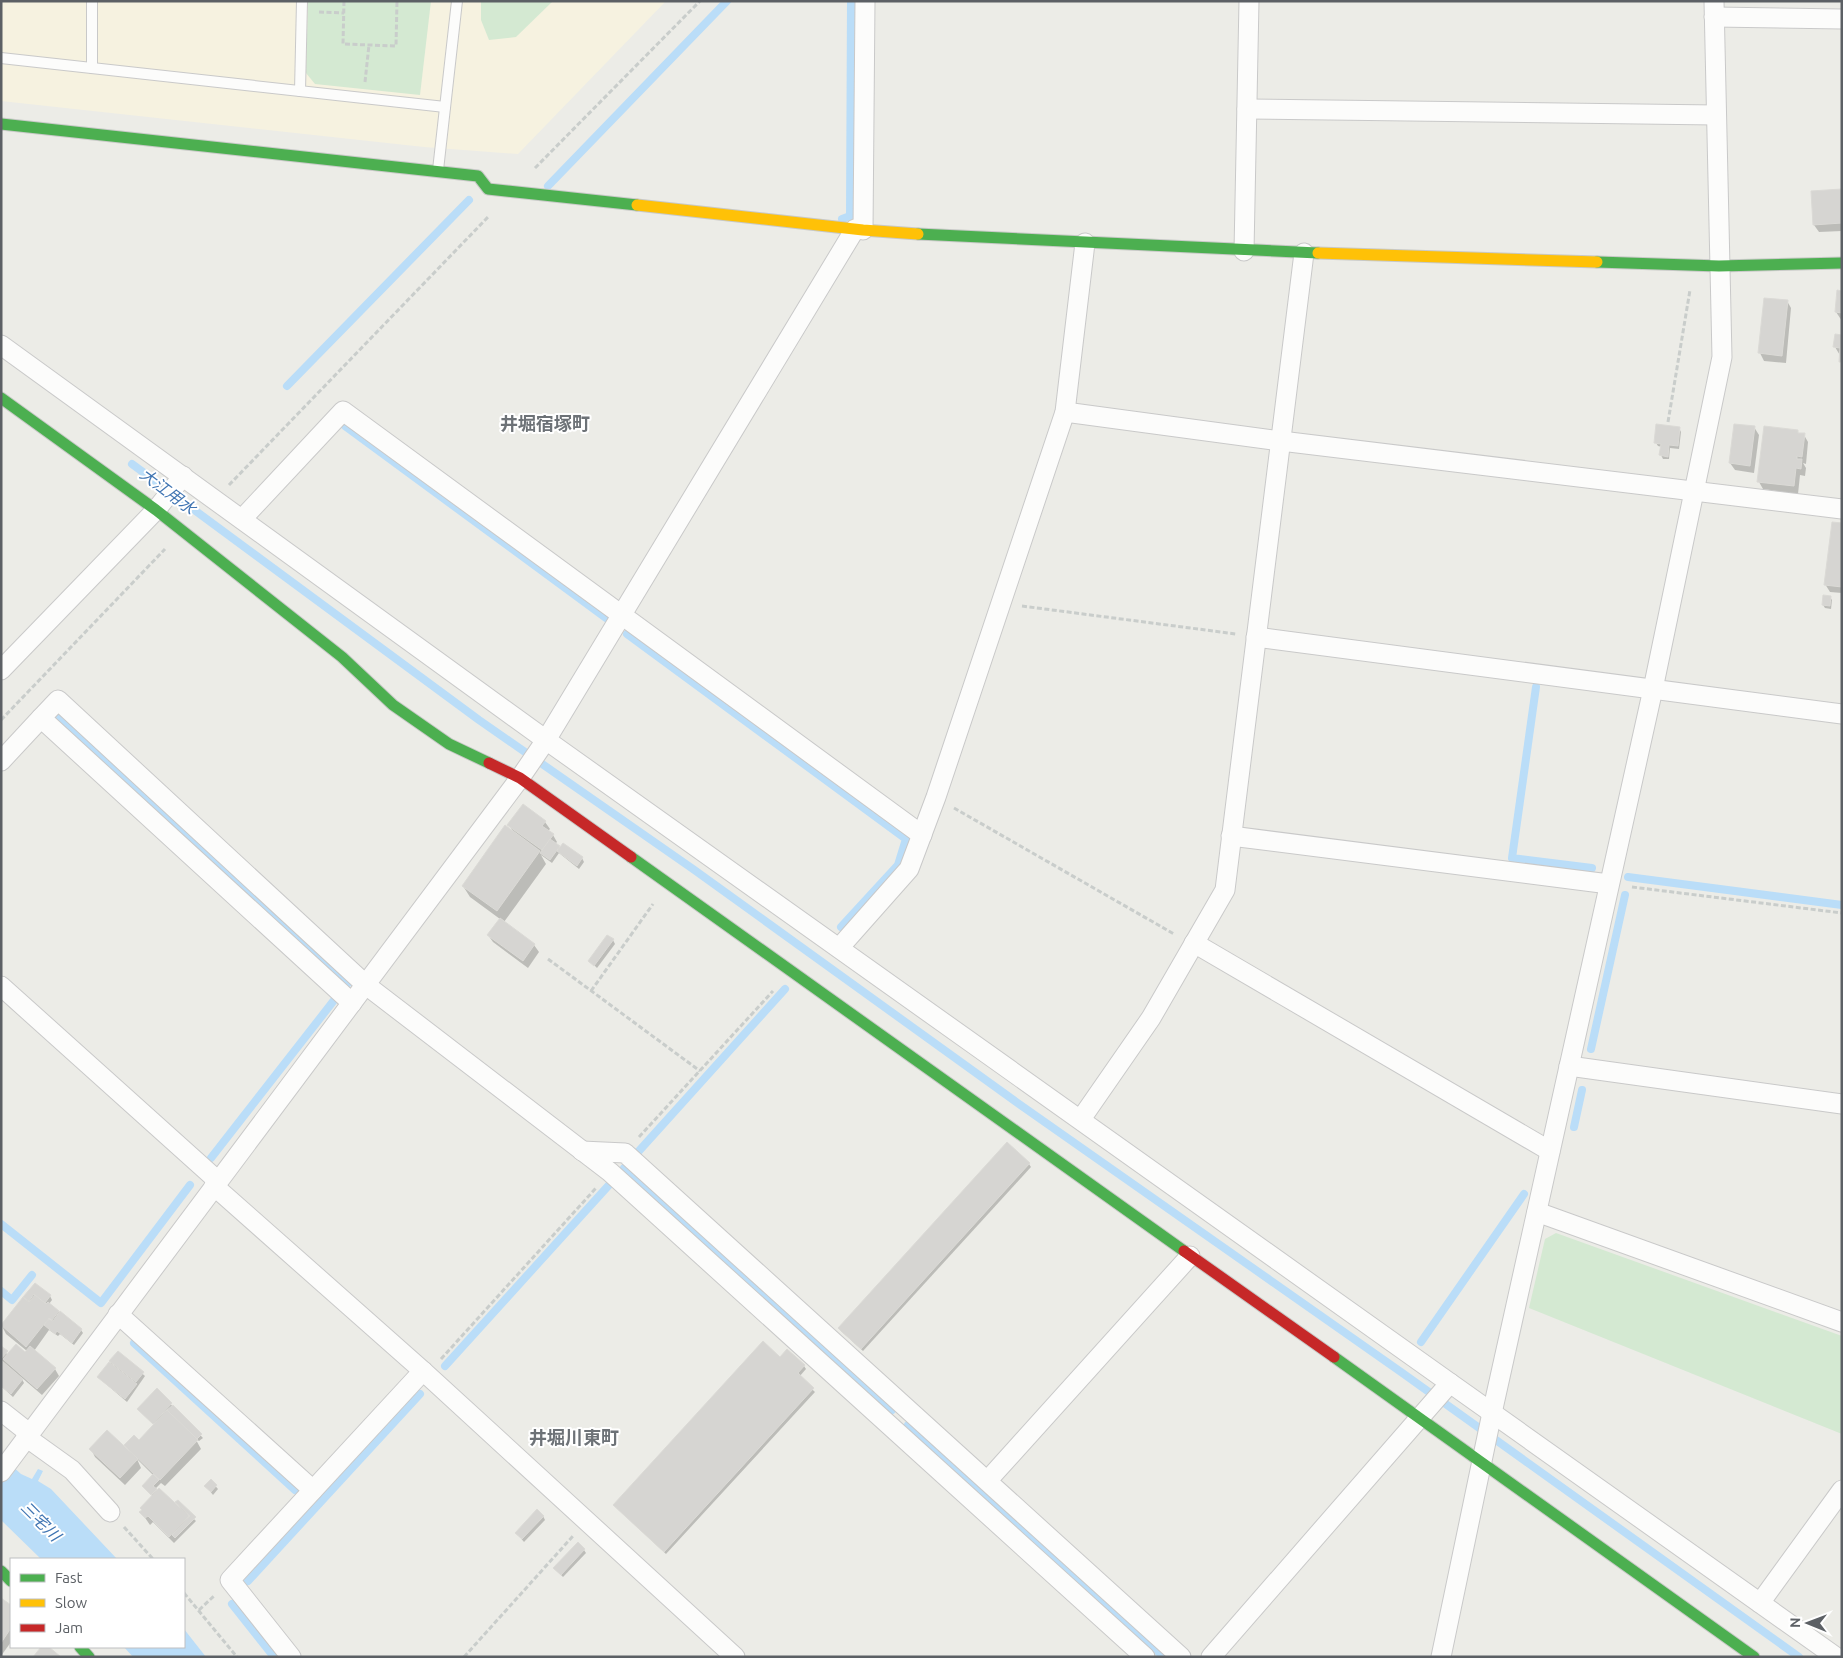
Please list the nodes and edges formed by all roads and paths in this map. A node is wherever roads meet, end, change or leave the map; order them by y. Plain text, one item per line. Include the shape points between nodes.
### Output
1 (92, 1) edge
2 (344, 1) edge
3 (397, 1) edge
4 (457, 1) edge
5 (700, 1) edge
6 (865, 1) edge
7 (1249, 1) edge
8 (302, 7) edge
9 (1714, 9) edge
10 (344, 13) junction
11 (1842, 19) edge
12 (369, 45) junction
13 (1, 58) edge
14 (92, 68) junction
15 (300, 91) junction
16 (363, 98) junction
17 (445, 107) junction
18 (1247, 109) junction
19 (1716, 115) junction
20 (1, 124) edge
21 (437, 171) junction
22 (513, 191) junction
23 (859, 229) junction
24 (1085, 243) junction
25 (1244, 251) junction
26 (1304, 253) junction
27 (1842, 263) edge
28 (1694, 265) junction
29 (1719, 266) junction
30 (1, 345) edge
31 (1, 398) edge
32 (1065, 412) junction
33 (1668, 422) dead end
34 (1281, 441) junction
35 (179, 480) junction
36 (1695, 492) junction
37 (215, 500) junction
38 (159, 506) junction
39 (1842, 509) edge
40 (242, 519) junction
41 (182, 531) junction
42 (1001, 603) junction
43 (621, 614) junction
44 (1256, 637) junction
45 (1, 670) edge
46 (1653, 689) junction
47 (1842, 714) edge
48 (41, 718) junction
49 (1, 720) edge
50 (543, 744) junction
51 (1, 761) edge
52 (524, 773) junction
53 (936, 797) junction
54 (922, 835) junction
55 (1231, 836) junction
56 (668, 884) junction
57 (1609, 884) junction
58 (1842, 913) edge
59 (1194, 944) junction
60 (839, 948) junction
61 (548, 959) dead end
62 (791, 972) junction
63 (366, 985) junction
64 (1, 986) edge
65 (591, 991) junction
66 (352, 1003) junction
67 (1569, 1066) junction
68 (700, 1071) junction
69 (1842, 1104) edge
70 (1081, 1119) junction
71 (582, 1151) junction
72 (1550, 1151) junction
73 (625, 1153) junction
74 (610, 1172) junction
75 (216, 1184) junction
76 (1537, 1212) junction
77 (1190, 1256) junction
78 (118, 1314) junction
79 (1842, 1322) edge
80 (425, 1373) junction
81 (1447, 1386) junction
82 (907, 1407) junction
83 (1, 1411) edge
84 (1423, 1414) junction
85 (1492, 1418) junction
86 (891, 1427) junction
87 (26, 1437) junction
88 (1484, 1455) junction
89 (1, 1472) edge
90 (988, 1480) junction
91 (313, 1490) junction
92 (1842, 1490) edge
93 (110, 1512) joint
94 (587, 1521) junction
95 (152, 1558) edge
96 (1, 1571) edge
97 (10, 1580) edge
98 (185, 1594) edge
99 (1760, 1603) junction
100 (237, 1657) edge
101 (291, 1657) edge
102 (464, 1657) edge
103 (735, 1657) edge
104 (1144, 1657) edge
105 (1181, 1657) edge
106 (1211, 1657) edge
107 (1441, 1657) edge
108 (1754, 1657) edge
109 (1836, 1657) edge

1 - 14 lane
2 - 10 path
3 - 12 path via 396,46
4 - 17 lane
5 - 22 path
6 - 23 street
7 - 18 street
8 - 10 path
8 - 15 lane
9 - 11 street
9 - 19 street
10 - 12 path via 343,44
12 - 16 path
13 - 14 lane
14 - 15 lane
15 - 16 lane
16 - 17 lane
17 - 21 lane
18 - 19 street
18 - 25 street
19 - 29 street
20 - 21 street
21 - 22 street via 478,176 488,189
22 - 23 street
22 - 37 path
23 - 24 street
23 - 43 street
24 - 25 street
24 - 32 street
25 - 26 street
26 - 28 street
26 - 34 street
27 - 29 street
28 - 29 street
28 - 33 path
29 - 36 street via 1722,357
30 - 35 street
31 - 38 street
32 - 34 street
32 - 42 street
34 - 36 street
34 - 44 street
35 - 37 street
35 - 38 street
36 - 39 street
36 - 46 street
37 - 40 street
38 - 41 street
38 - 45 street
40 - 43 street via 343,411
40 - 50 street
41 - 49 path
41 - 52 street via 342,657 393,705 449,744
42 - 44 path
42 - 53 street
43 - 50 street
43 - 54 street
44 - 46 street
44 - 55 street
46 - 47 street
46 - 57 street
48 - 51 street
48 - 63 street via 58,700
48 - 66 street
50 - 52 street
50 - 60 street
52 - 56 street
52 - 63 street
53 - 54 street
53 - 59 path
54 - 60 street via 909,869
55 - 57 street
55 - 59 street via 1225,890
56 - 62 street
56 - 65 path
57 - 58 path
57 - 67 street
59 - 70 street via 1151,1018
59 - 72 street
60 - 70 street
61 - 65 path
62 - 68 path
62 - 77 street
63 - 66 street
63 - 71 street
64 - 75 street
65 - 68 path
66 - 75 street
67 - 69 street
67 - 72 street
68 - 73 path
70 - 81 street
71 - 73 street
71 - 74 street
72 - 76 street
73 - 82 street
74 - 80 path
74 - 86 street
75 - 78 street
75 - 80 street
76 - 79 street
76 - 85 street
77 - 84 street
77 - 90 street
78 - 87 street
78 - 91 street
80 - 91 street
80 - 94 street
81 - 84 street
81 - 85 street
82 - 86 street
82 - 90 street
83 - 87 street
84 - 88 street
84 - 106 street
85 - 88 street
85 - 99 street
86 - 104 street
87 - 89 street
87 - 93 street via 72,1470
88 - 107 street
88 - 108 street
90 - 105 street
91 - 101 street via 230,1580
92 - 99 street
93 - 95 path
94 - 102 path
94 - 103 street
96 - 97 street
98 - 100 path
99 - 109 street

